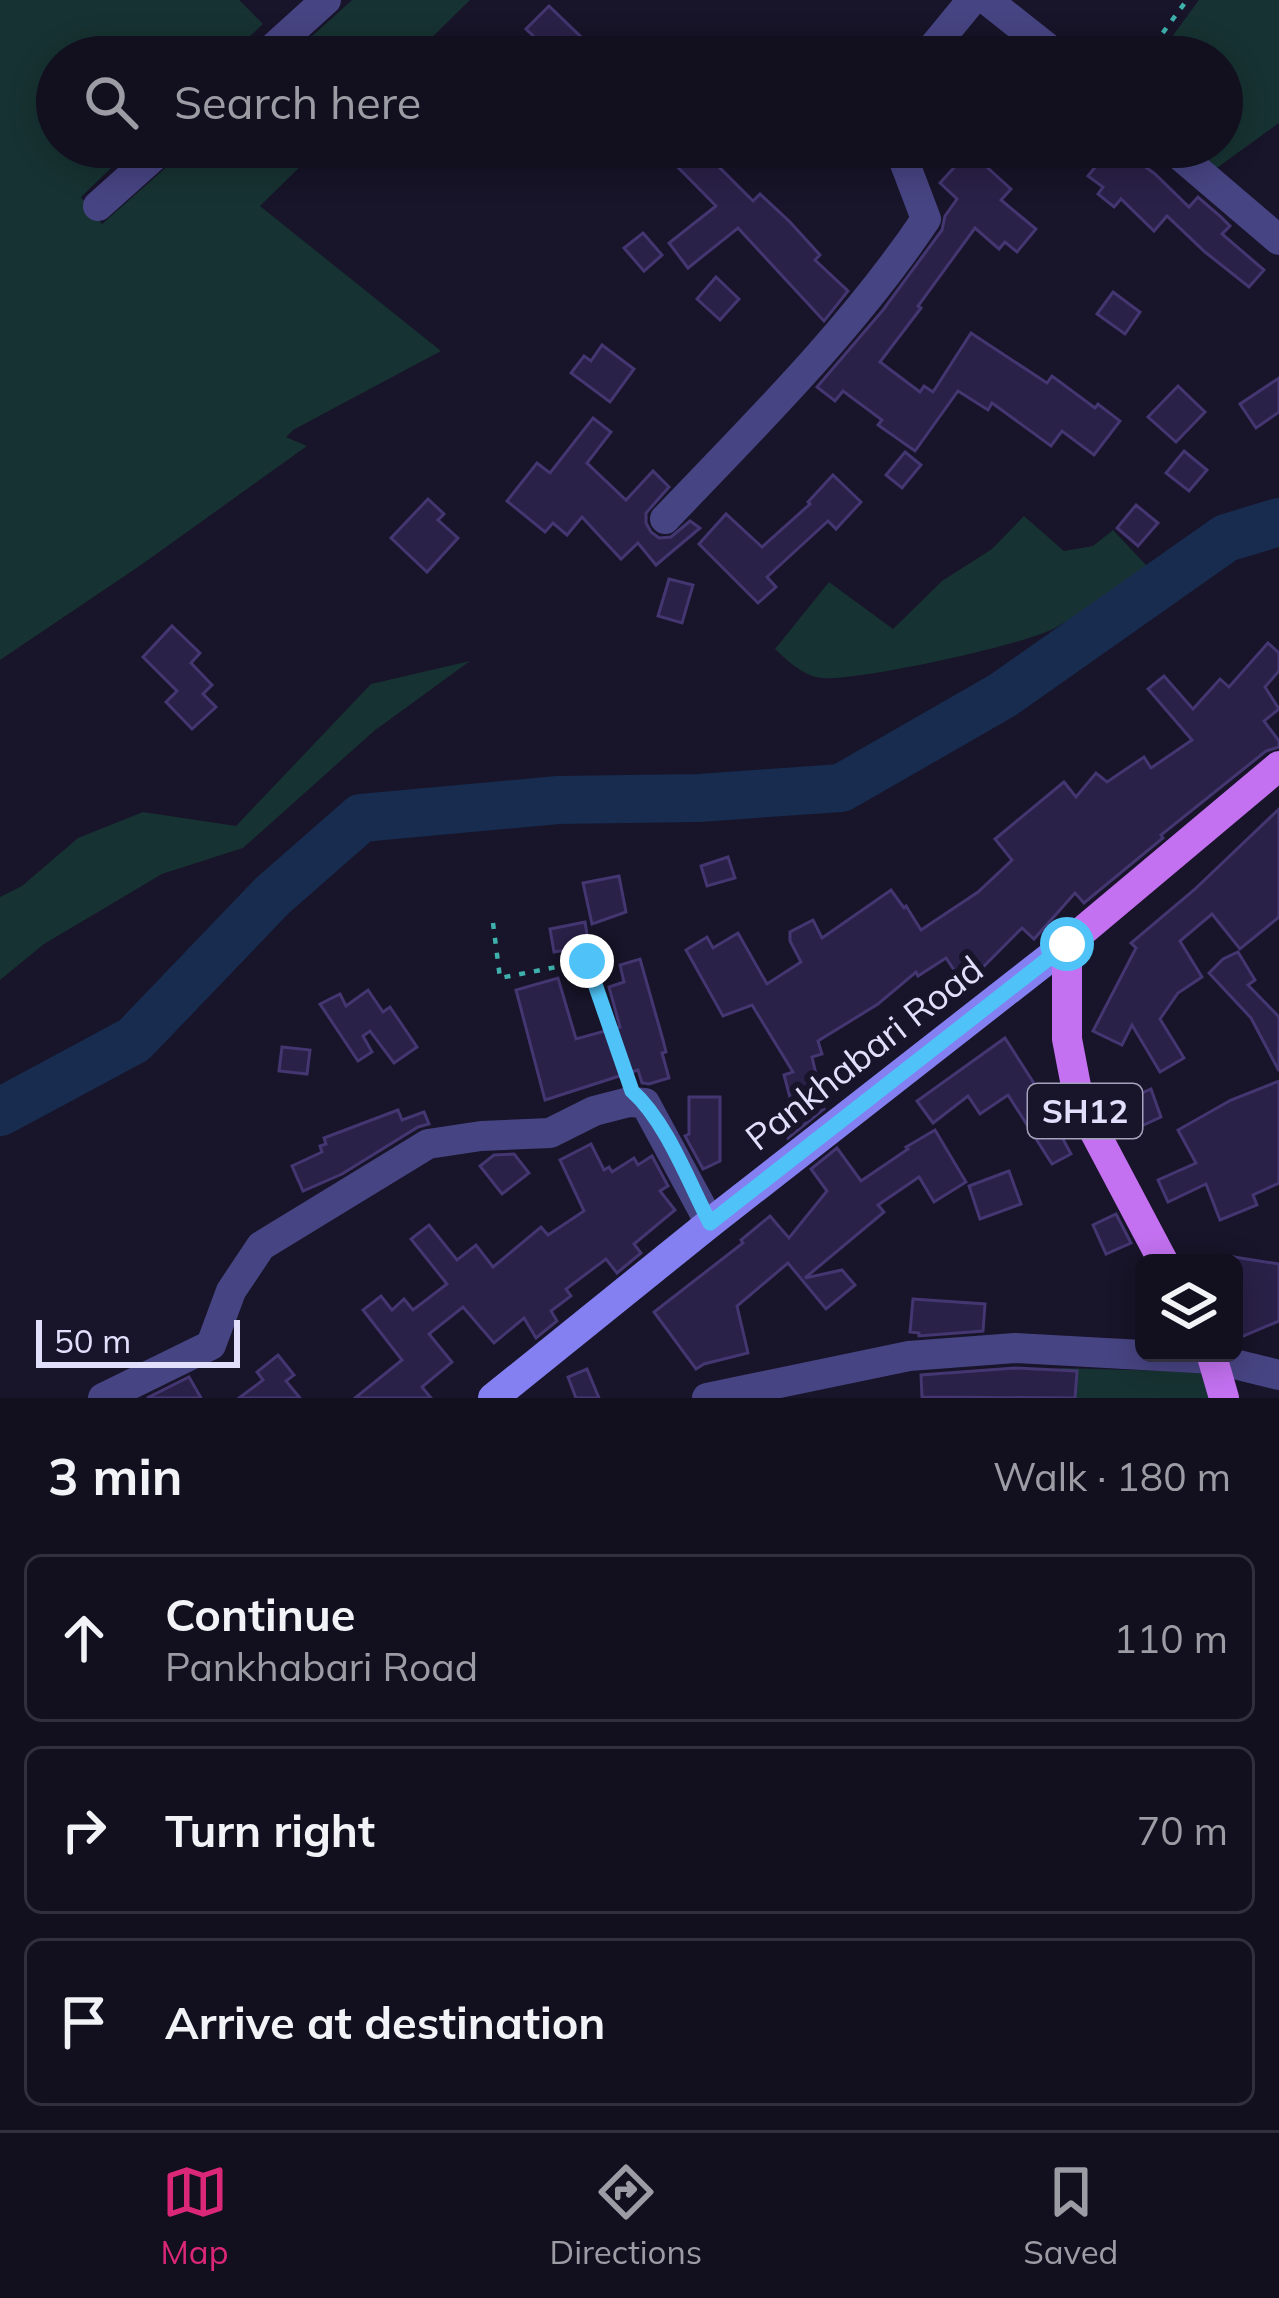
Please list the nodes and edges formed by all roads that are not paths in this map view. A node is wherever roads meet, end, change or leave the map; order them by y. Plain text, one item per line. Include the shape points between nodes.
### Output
1 (326, 0) edge
2 (972, 0) edge
3 (987, 0) edge
4 (286, 36) edge
5 (942, 36) edge
6 (1032, 36) edge
7 (141, 168) edge
8 (907, 168) edge
9 (1195, 168) edge
10 (98, 206) dead end
11 (1279, 240) edge
12 (665, 519) dead end
13 (1279, 766) edge
14 (1067, 944) junction
15 (710, 1223) junction
16 (1159, 1254) edge
17 (1135, 1353) edge
18 (1215, 1362) edge
19 (1234, 1362) edge
20 (1279, 1375) edge
21 (103, 1398) edge
22 (493, 1398) edge
23 (707, 1398) edge
24 (1224, 1398) edge

1 - 4 street
2 - 5 street
3 - 6 street
7 - 10 street
8 - 12 street via 926,219 890,273
9 - 11 street
13 - 14 main road, Pankhabari Road
14 - 15 main road, Pankhabari Road
14 - 16 main road, SH12 via 1067,1039 1077,1090
15 - 21 street via 645,1103 594,1112 550,1133 428,1144 261,1246 231,1291 211,1345
15 - 22 main road, Pankhabari Road
17 - 23 street via 1015,1348 909,1356
18 - 24 main road
19 - 20 street

